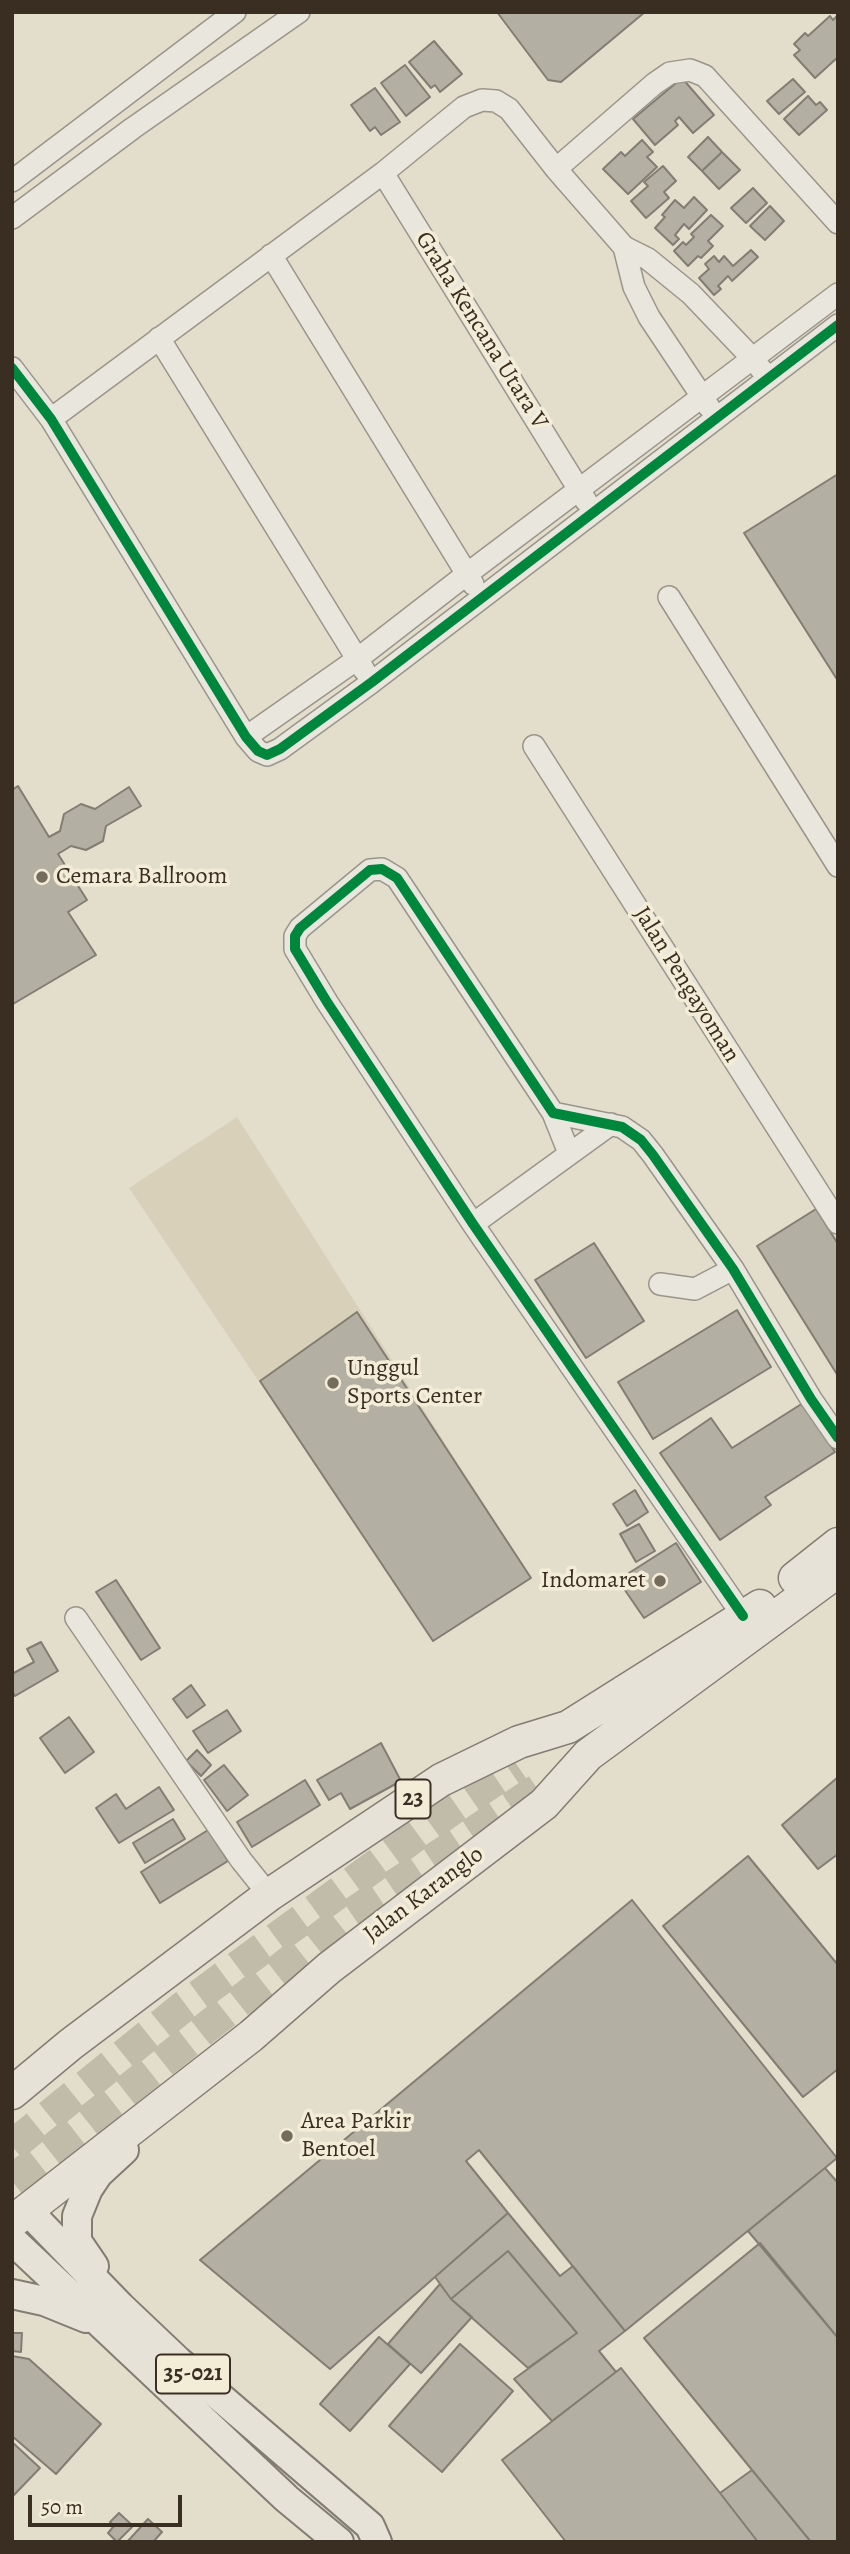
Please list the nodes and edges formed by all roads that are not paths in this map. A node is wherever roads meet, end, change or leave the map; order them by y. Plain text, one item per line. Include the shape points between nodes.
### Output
1 (235, 12) edge
2 (299, 12) edge
3 (556, 169) junction
4 (383, 173) junction
5 (12, 181) edge
6 (12, 218) edge
7 (838, 223) edge
8 (624, 247) junction
9 (271, 254) junction
10 (838, 294) edge
11 (838, 325) edge
12 (159, 338) junction
13 (753, 359) junction
14 (12, 368) edge
15 (768, 377) junction
16 (701, 397) junction
17 (717, 416) junction
18 (51, 419) junction
19 (579, 490) junction
20 (592, 512) junction
21 (467, 574) junction
22 (669, 597) dead end
23 (480, 598) junction
24 (356, 660) junction
25 (372, 682) junction
26 (246, 737) junction
27 (534, 746) dead end
28 (838, 866) edge
29 (553, 1113) junction
30 (611, 1124) junction
31 (569, 1153) junction
32 (838, 1223) edge
33 (473, 1224) junction
34 (733, 1269) junction
35 (660, 1284) dead end
36 (838, 1438) edge
37 (838, 1544) edge
38 (838, 1571) edge
39 (743, 1616) junction
40 (76, 1618) dead end
41 (568, 1727) junction
42 (588, 1755) junction
43 (517, 1765) tunnel mouth
44 (540, 1788) tunnel mouth
45 (270, 1895) junction
46 (251, 2036) junction
47 (71, 2044) junction
48 (12, 2075) edge
49 (12, 2094) edge
50 (17, 2209) edge
51 (12, 2240) edge
52 (12, 2294) edge
53 (111, 2315) junction
54 (339, 2542) edge
55 (377, 2542) edge

1 - 5 street
2 - 6 street
3 - 4 street via 509,109 482,100 464,107
3 - 7 street via 654,84 670,73 690,70 705,76
3 - 8 street
4 - 9 street
4 - 19 street, Graha Kencana Utara V
8 - 13 street via 666,272
8 - 16 street via 634,287 649,317
9 - 12 street
9 - 21 street
10 - 13 street
11 - 15 street
12 - 18 street
12 - 24 street
13 - 15 street
13 - 16 street
14 - 18 street
15 - 17 street
16 - 17 street
16 - 19 street
17 - 20 street
18 - 26 street
19 - 20 street, Graha Kencana Utara V
19 - 21 street
20 - 23 street
21 - 23 street
21 - 24 street
22 - 28 street
23 - 25 street
24 - 25 street
24 - 26 street
25 - 26 street via 275,752 261,754
27 - 32 street, Jalan Pengayoman
29 - 30 street
29 - 31 street
29 - 33 street via 406,889 389,872 370,870 297,932 294,941 299,957
30 - 31 street
30 - 34 street via 641,1140
31 - 33 street
33 - 39 street
34 - 35 street via 695,1289
34 - 36 street
37 - 39 highway, 23
38 - 42 highway, Jalan Karanglo
39 - 41 highway, 23
40 - 45 street via 241,1860
41 - 43 highway, 23
41 - 45 highway, 23 via 519,1742 441,1780
42 - 44 highway
42 - 46 highway, Jalan Karanglo via 544,1804 329,1968
45 - 47 highway
46 - 50 highway, Jalan Karanglo
46 - 53 main road, 35-021 via 98,2174 88,2189 77,2216 77,2241
47 - 48 highway
47 - 49 highway
50 - 53 main road, 35-021
51 - 53 main road, 35-021
52 - 53 main road, 35-021
53 - 54 main road, 35-021 via 287,2499
53 - 55 main road, 35-021 via 178,2361 370,2526

